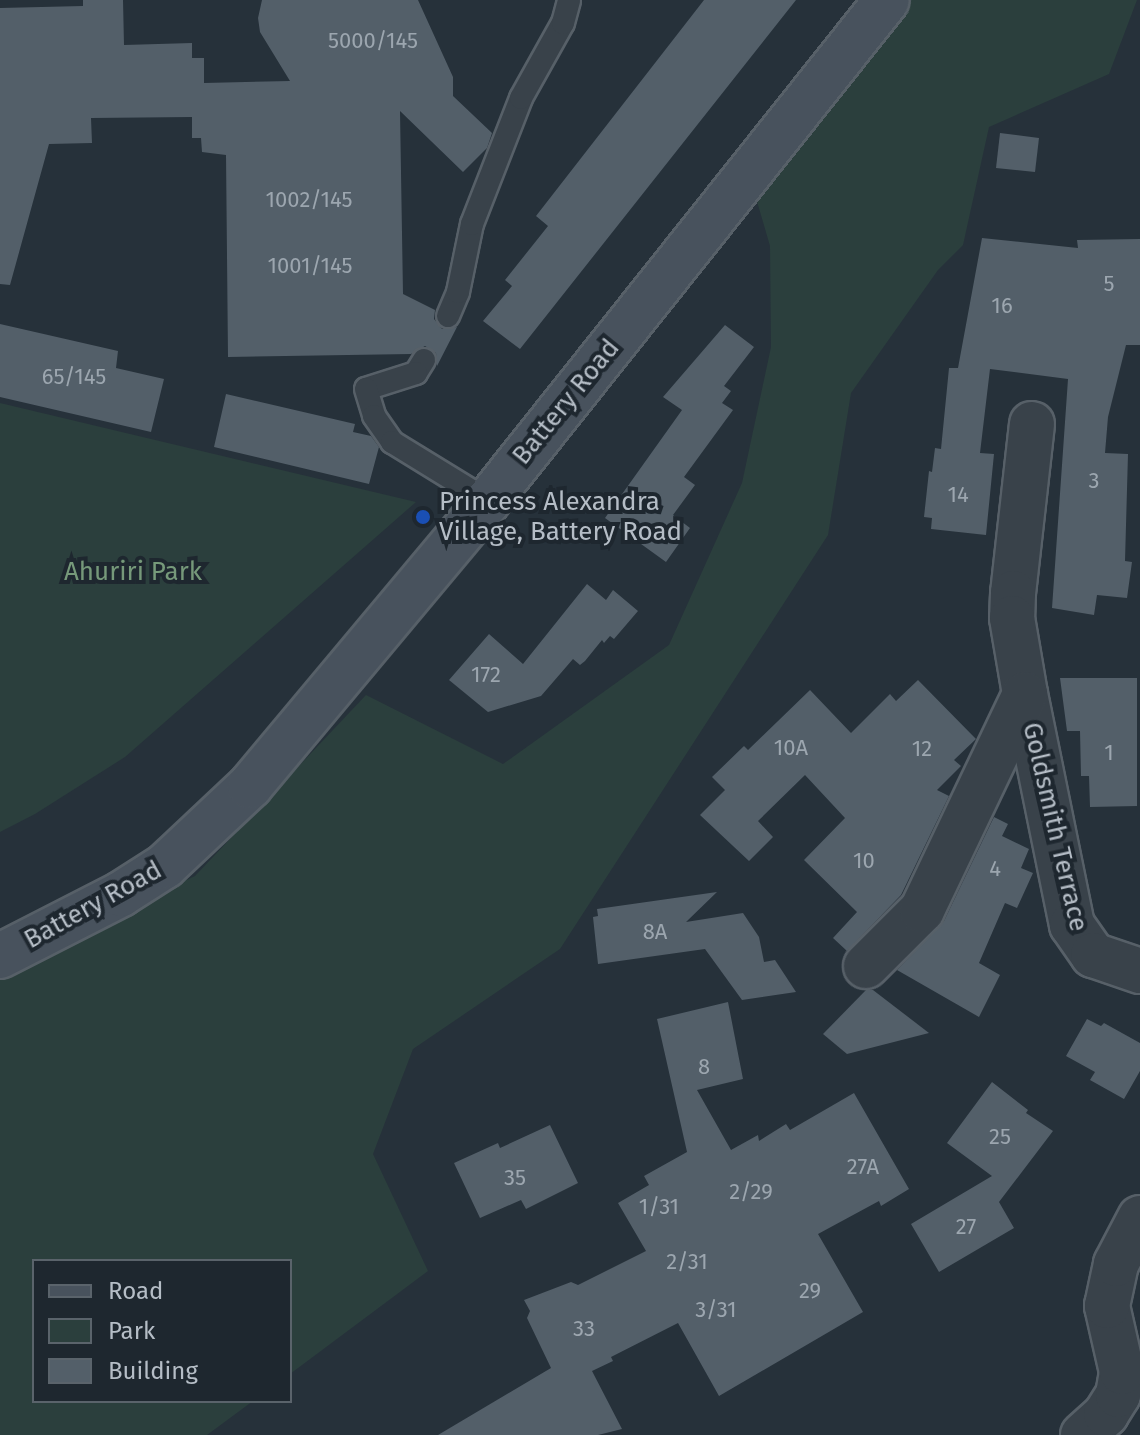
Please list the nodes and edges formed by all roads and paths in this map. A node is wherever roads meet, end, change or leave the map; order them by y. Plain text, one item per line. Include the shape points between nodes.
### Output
1 (569, 0) edge
2 (887, 0) edge
3 (448, 316) dead end
4 (424, 360) dead end
5 (1032, 424) dead end
6 (488, 501) junction
7 (1025, 694) junction
8 (0, 956) edge
9 (866, 966) dead end
10 (1140, 971) edge
11 (1140, 1218) edge
12 (1083, 1435) edge

1 - 3 lane via 563,23 521,98 472,224
2 - 6 street, Battery Road
4 - 6 lane via 416,373 366,389 374,416 392,442
5 - 7 street, Goldsmith Terrace via 1012,618
6 - 8 street, Battery Road via 250,786 207,830 121,894
7 - 9 street, Goldsmith Terrace via 922,910
7 - 10 street, Goldsmith Terrace via 1072,925 1093,955
11 - 12 street via 1116,1264 1107,1306 1122,1372 1118,1395

